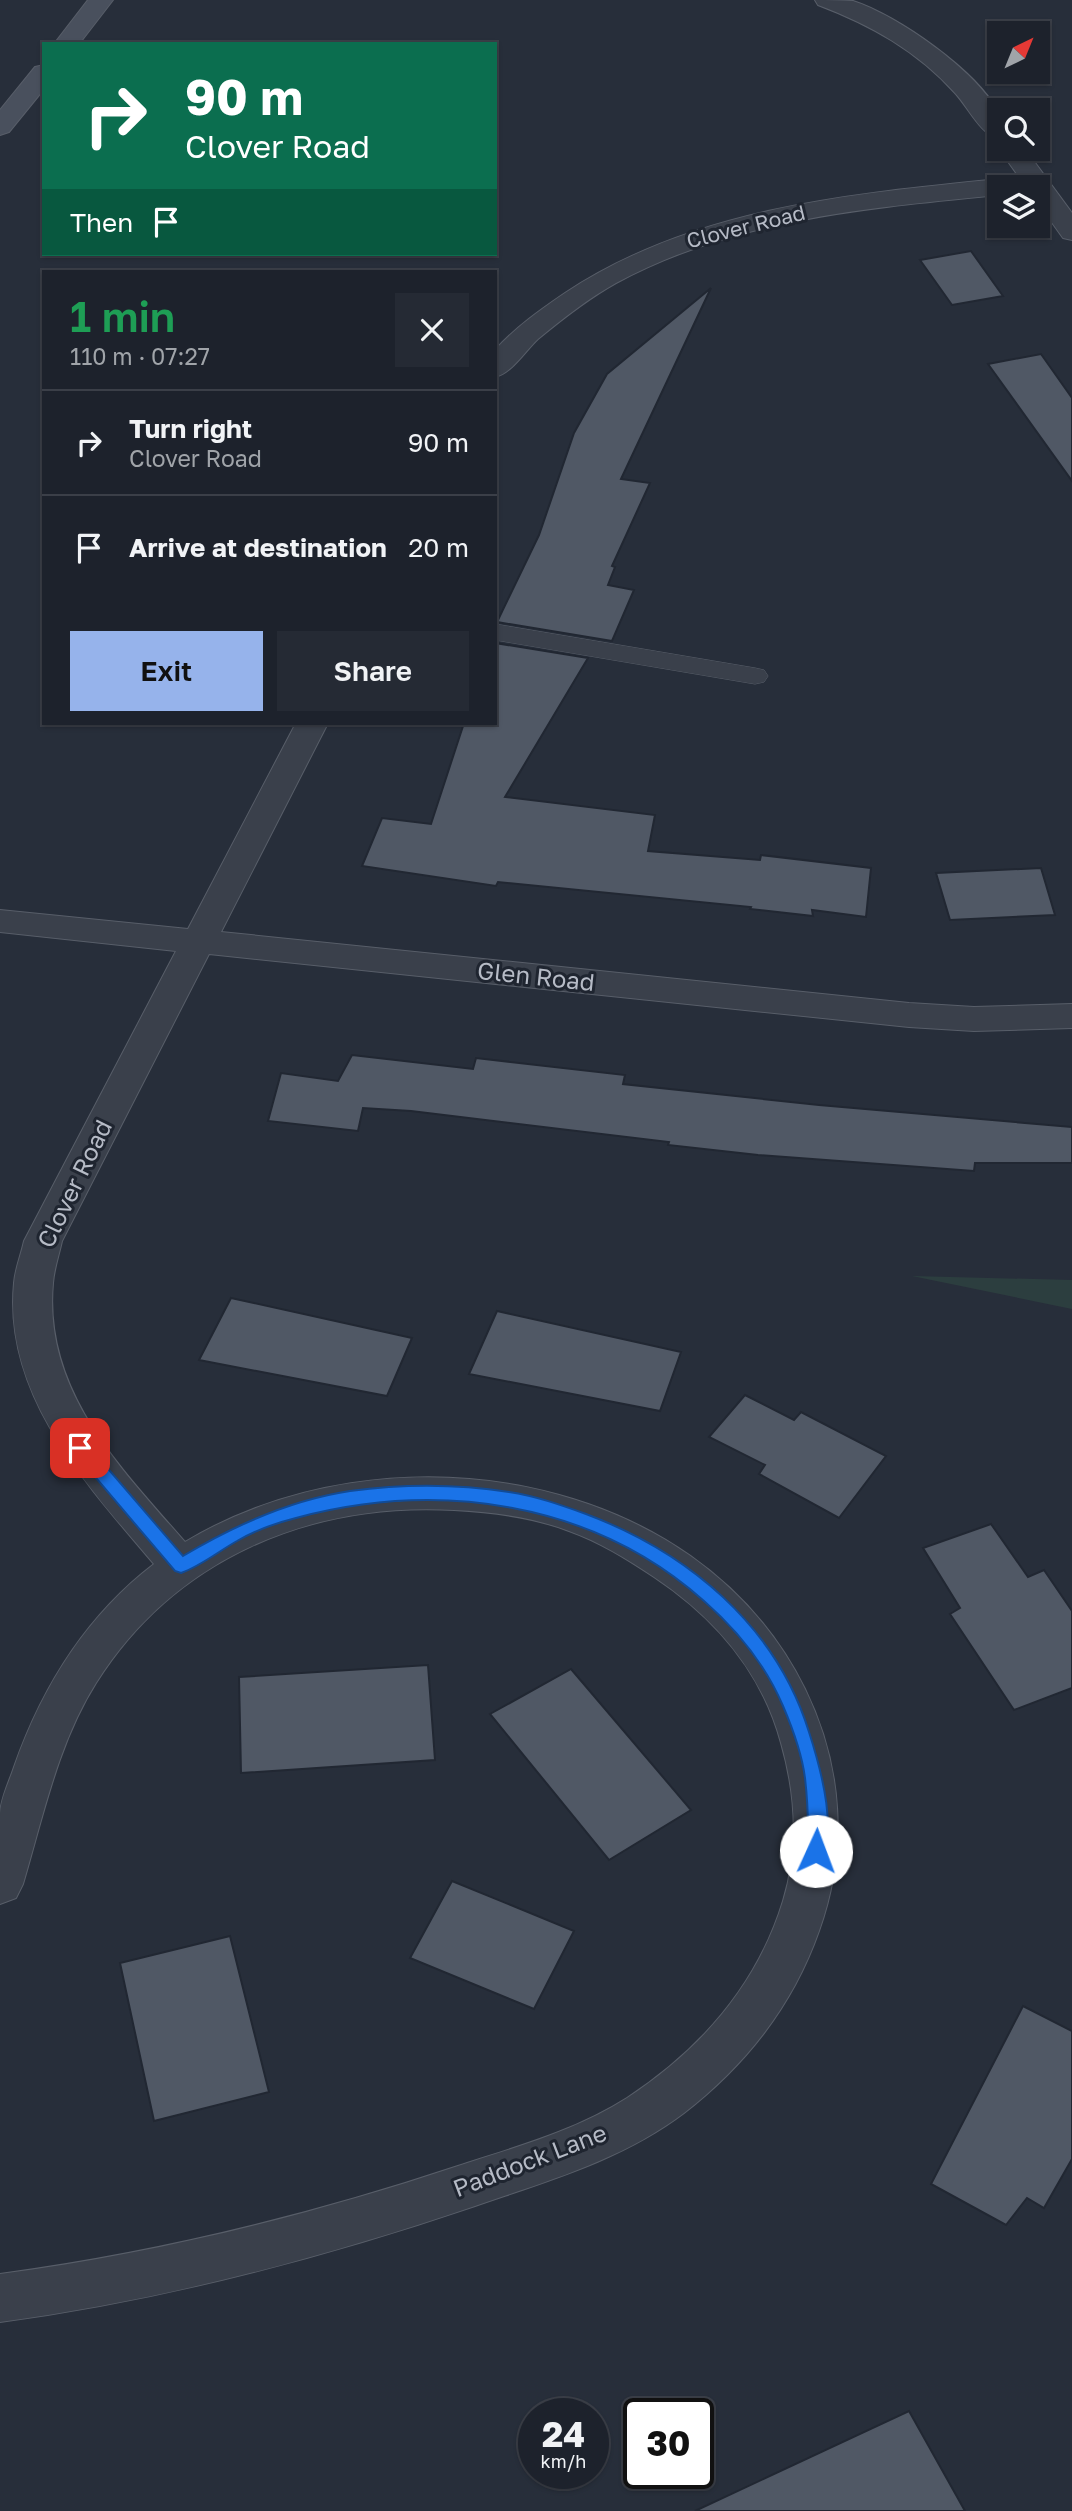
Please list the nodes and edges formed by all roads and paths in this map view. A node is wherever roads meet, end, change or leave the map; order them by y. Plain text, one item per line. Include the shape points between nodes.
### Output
1 (100, 0) edge
2 (828, 0) edge
3 (68, 42) edge
4 (42, 74) edge
5 (987, 114) edge
6 (0, 127) edge
7 (987, 189) edge
8 (1050, 201) edge
9 (1072, 232) edge
10 (497, 367) edge
11 (497, 632) edge
12 (755, 676) dead end
13 (311, 725) edge
14 (0, 921) edge
15 (197, 942) junction
16 (1072, 1016) edge
17 (181, 1566) junction
18 (0, 1884) edge
19 (0, 2298) edge

1 - 3 street
2 - 5 street via 892,27 935,56
4 - 6 street
7 - 10 street, Clover Road via 835,207 710,232 664,248 580,292 526,335
8 - 9 street
11 - 12 lane
13 - 15 street, Clover Road
14 - 15 street, Glen Road
15 - 16 street, Glen Road via 909,1015
15 - 17 street, Clover Road via 43,1241 33,1285 36,1349 60,1415 80,1448
17 - 18 street via 149,1590 96,1648 66,1698 49,1733
17 - 19 street, Paddock Lane via 233,1535 290,1512 349,1498 430,1492 535,1504 622,1535 687,1576 730,1614 765,1657 792,1705 814,1776 818,1832 811,1888 784,1962 751,2015 708,2062 643,2114 586,2144 376,2217 168,2271

